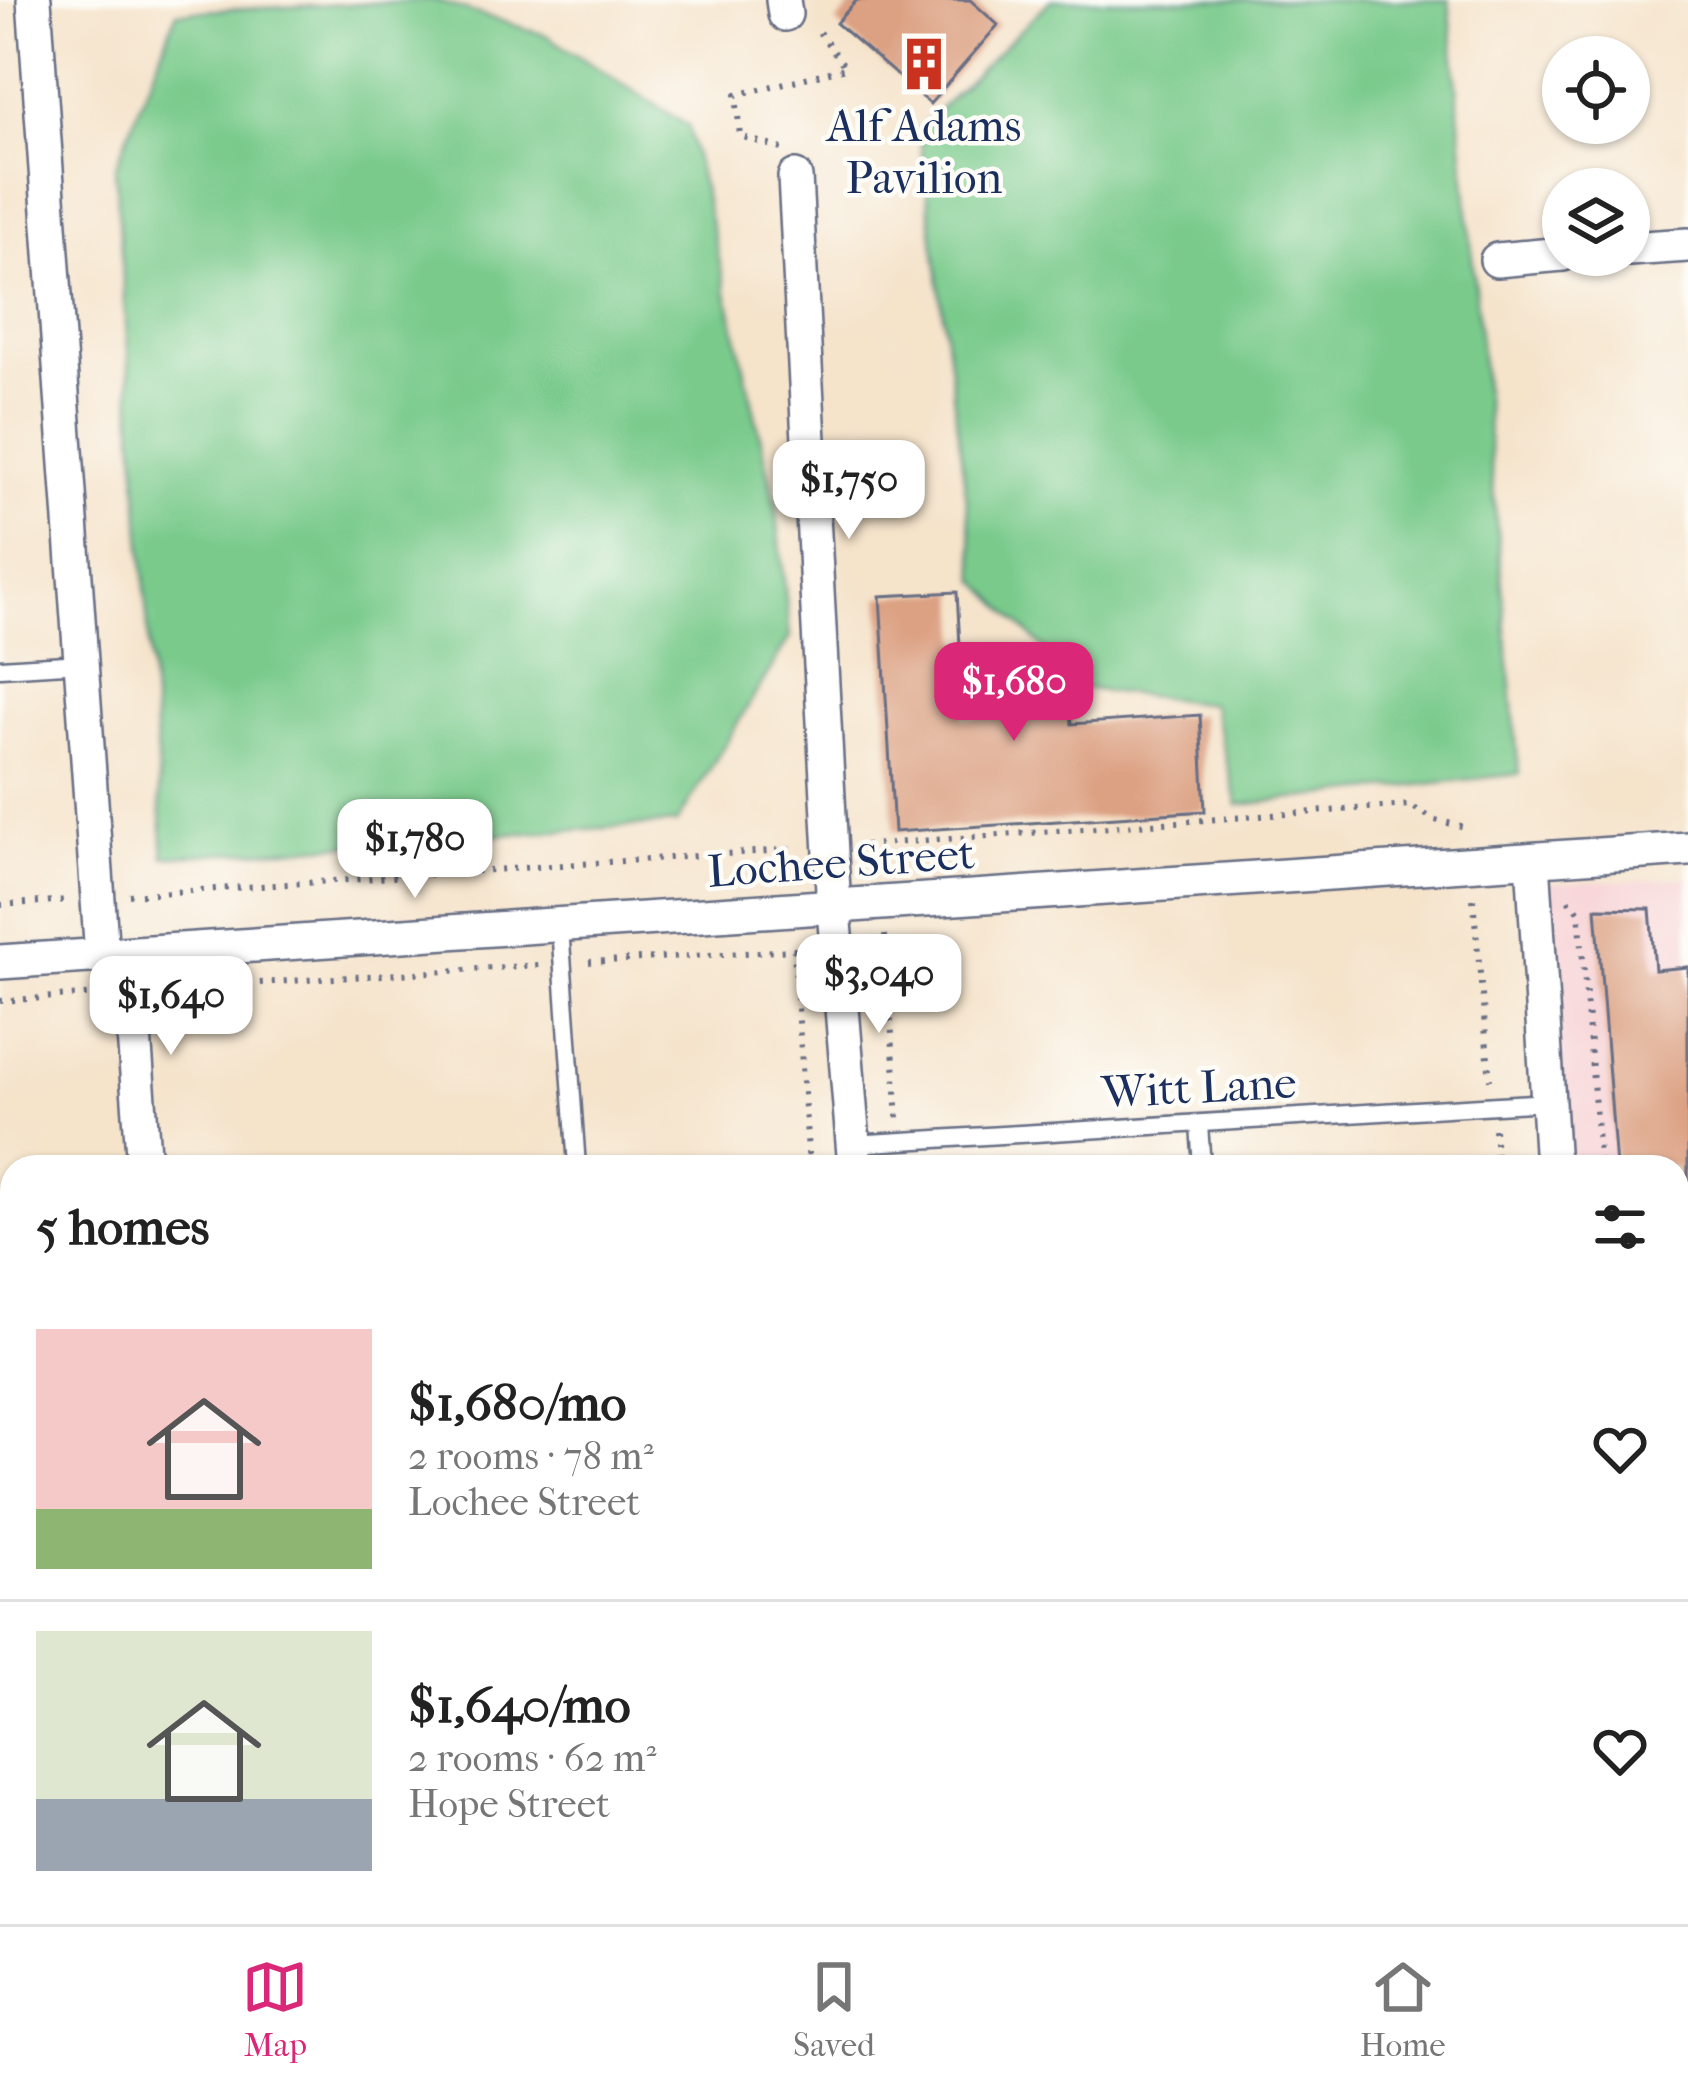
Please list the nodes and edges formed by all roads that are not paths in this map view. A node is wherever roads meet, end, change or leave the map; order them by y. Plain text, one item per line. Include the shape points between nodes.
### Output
1 (34, 0) edge
2 (795, 178) road end
3 (1688, 244) edge
4 (1650, 247) edge
5 (1542, 256) edge
6 (1497, 260) dead end
7 (82, 663) junction
8 (0, 668) edge
9 (1688, 849) edge
10 (1533, 860) junction
11 (835, 910) junction
12 (560, 927) junction
13 (115, 955) junction
14 (0, 962) edge
15 (1548, 1102) junction
16 (1199, 1125) junction
17 (143, 1155) edge
18 (577, 1155) edge
19 (854, 1155) edge
20 (1201, 1155) edge
21 (1551, 1155) edge

1 - 7 street
2 - 11 street
3 - 4 street
5 - 6 street
7 - 8 lane
7 - 13 street
9 - 10 street, Lochee Street
10 - 11 street, Lochee Street
10 - 15 street
11 - 12 street, Lochee Street
11 - 19 street
12 - 13 street, Lochee Street
12 - 18 lane
13 - 14 street, Lochee Street
13 - 17 street via 131,992
15 - 16 lane, Witt Lane
15 - 21 street
16 - 19 lane, Witt Lane via 900,1141
16 - 20 lane

